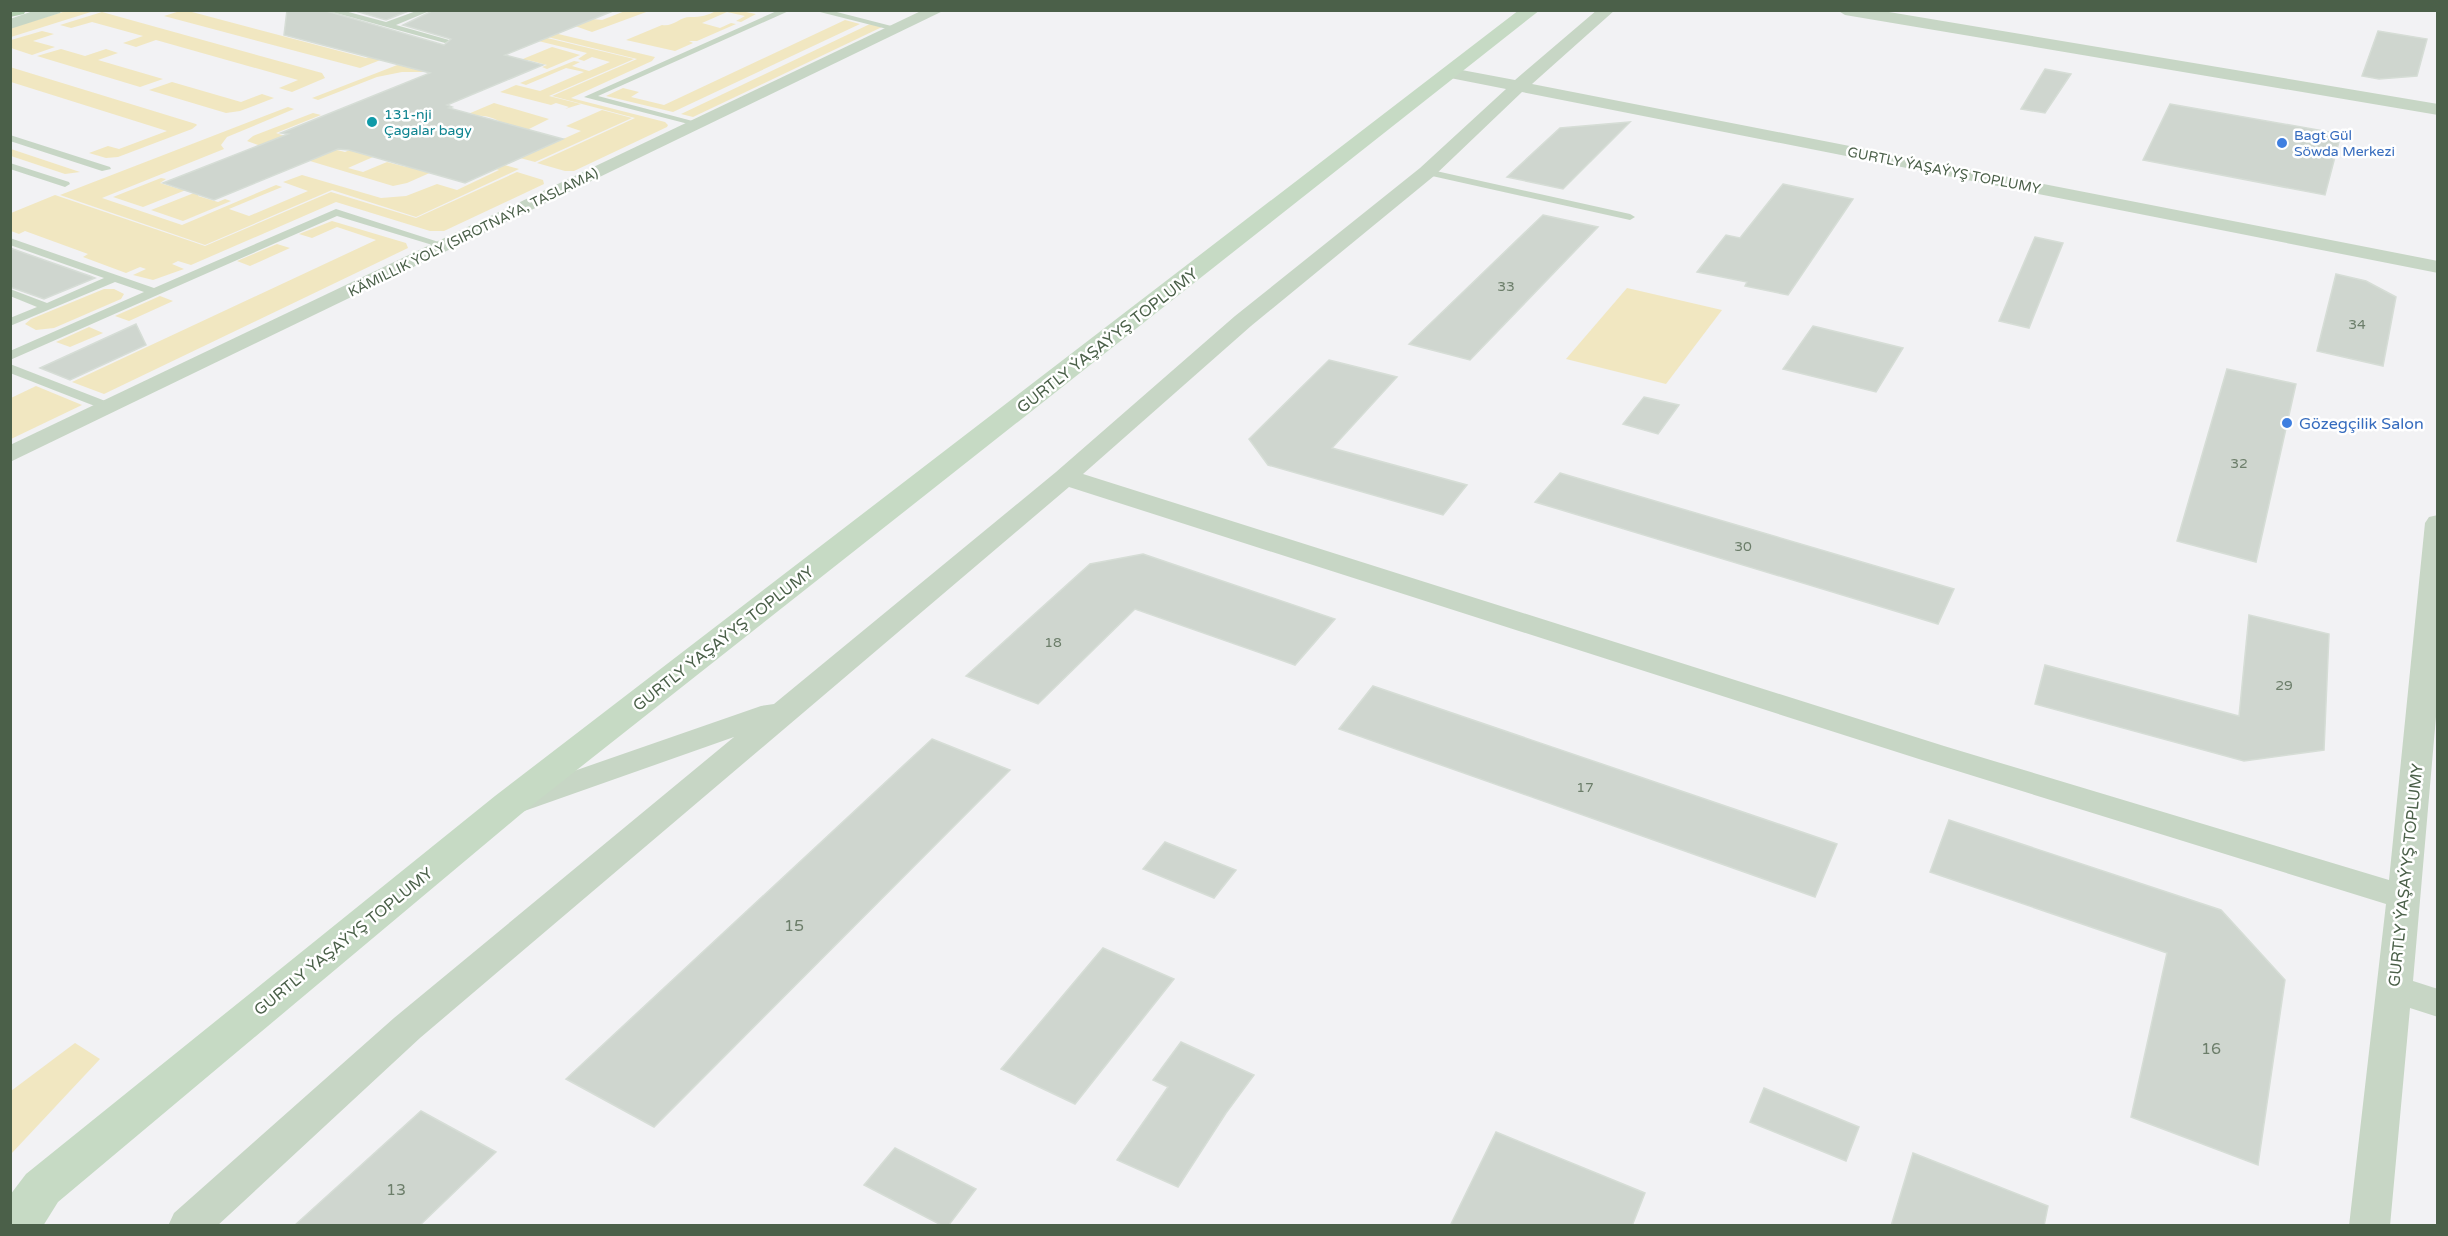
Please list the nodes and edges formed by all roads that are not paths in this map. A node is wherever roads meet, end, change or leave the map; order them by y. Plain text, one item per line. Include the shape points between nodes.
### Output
1 (17, 10) edge
2 (54, 10) edge
3 (329, 10) edge
4 (428, 10) edge
5 (787, 10) edge
6 (816, 10) edge
7 (937, 10) edge
8 (1531, 10) edge
9 (1607, 10) edge
10 (1845, 10) edge
11 (10, 12) edge
12 (10, 24) edge
13 (387, 25) junction
14 (899, 29) junction
15 (445, 40) dead end
16 (1450, 73) junction
17 (1519, 86) junction
18 (2438, 110) edge
19 (697, 125) junction
20 (10, 138) edge
21 (10, 166) edge
22 (106, 169) dead end
23 (1428, 172) junction
24 (65, 184) dead end
25 (1630, 218) dead end
26 (10, 241) edge
27 (443, 245) junction
28 (2438, 267) edge
29 (114, 278) junction
30 (10, 292) edge
31 (154, 292) junction
32 (48, 307) junction
33 (10, 323) edge
34 (10, 356) edge
35 (10, 368) edge
36 (109, 407) junction
37 (10, 455) edge
38 (1065, 477) junction
39 (2438, 523) edge
40 (789, 707) junction
41 (508, 805) junction
42 (2404, 897) junction
43 (2393, 988) junction
44 (2438, 1003) edge
45 (16, 1226) edge
46 (188, 1226) edge
47 (2369, 1226) edge

1 - 11 main road
2 - 12 street
3 - 13 lane
4 - 13 lane
5 - 19 lane via 589,97
6 - 14 lane
7 - 14 street, KÄMILLIK ÝOLY (SIROTNAÝA, TASLAMA)
8 - 16 street, GURTLY ÝAŞAÝYŞ TOPLUMY
9 - 17 street
10 - 18 street
13 - 15 lane
14 - 19 street, KÄMILLIK ÝOLY (SIROTNAÝA, TASLAMA)
16 - 17 street, GURTLY ÝAŞAÝYŞ TOPLUMY
16 - 41 street, GURTLY ÝAŞAÝYŞ TOPLUMY
17 - 23 street
17 - 28 street, GURTLY ÝAŞAÝYŞ TOPLUMY
19 - 27 street, KÄMILLIK ÝOLY (SIROTNAÝA, TASLAMA)
20 - 22 lane
21 - 24 lane
23 - 25 lane
23 - 38 street via 1243,321
26 - 29 lane
27 - 31 lane via 336,212
27 - 36 street, KÄMILLIK ÝOLY (SIROTNAÝA, TASLAMA)
29 - 31 lane
29 - 32 lane
30 - 32 lane
31 - 34 lane
32 - 33 lane
35 - 36 lane
36 - 37 street, KÄMILLIK ÝOLY (SIROTNAÝA, TASLAMA)
38 - 40 street
38 - 42 street via 1933,753
39 - 42 street, GURTLY ÝAŞAÝYŞ TOPLUMY
40 - 41 street
40 - 46 street via 407,1028
41 - 45 street, GURTLY ÝAŞAÝYŞ TOPLUMY via 42,1188
42 - 43 street, GURTLY ÝAŞAÝYŞ TOPLUMY
43 - 44 street
43 - 47 street, GURTLY ÝAŞAÝYŞ TOPLUMY

